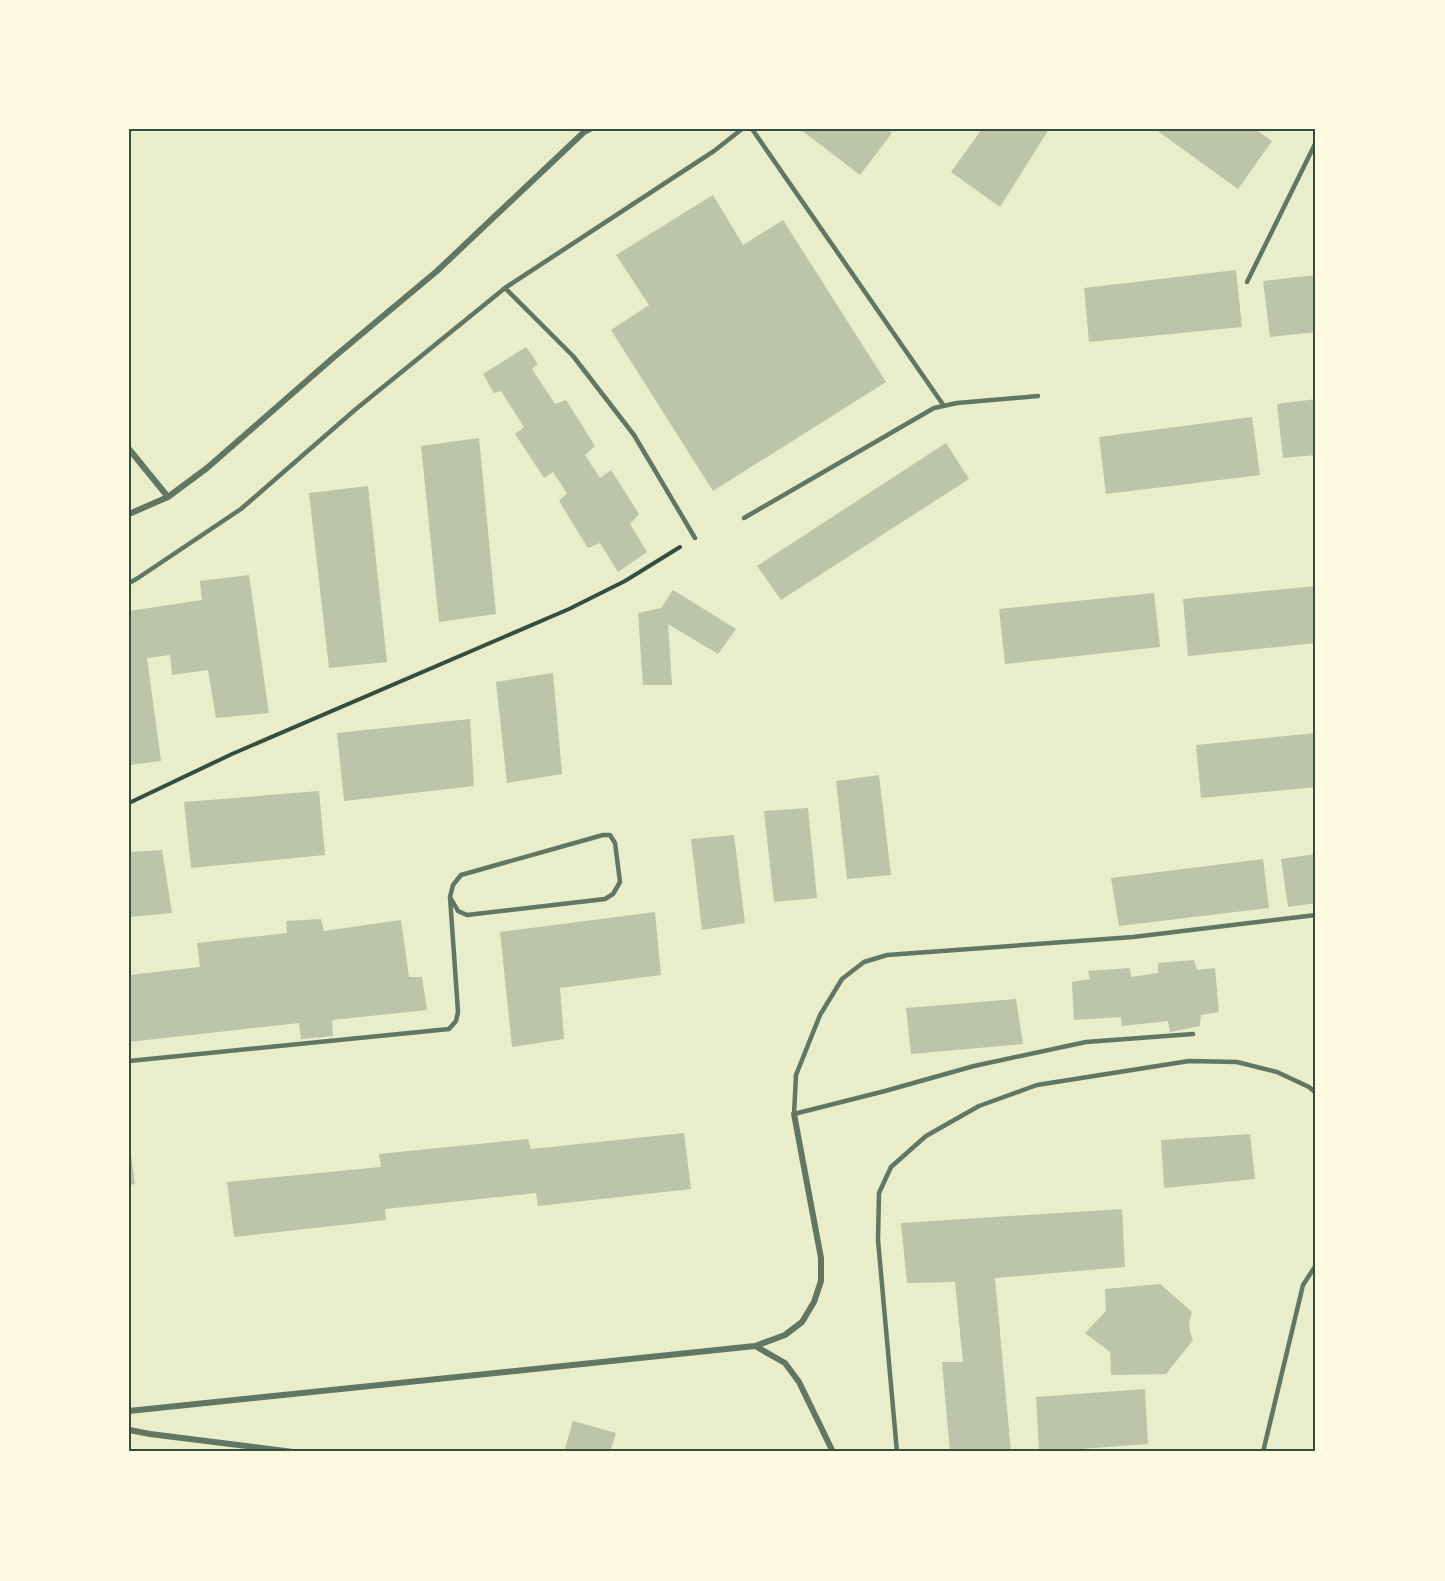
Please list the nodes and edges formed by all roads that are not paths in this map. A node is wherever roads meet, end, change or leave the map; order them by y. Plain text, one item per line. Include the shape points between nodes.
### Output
1 (590, 129) edge
2 (742, 129) edge
3 (752, 129) edge
4 (1316, 142) edge
5 (1247, 282) dead end
6 (504, 288) junction
7 (1038, 396) dead end
8 (944, 406) junction
9 (129, 449) edge
10 (168, 497) junction
11 (129, 514) edge
12 (744, 518) dead end
13 (695, 538) road end
14 (129, 583) edge
15 (450, 897) junction
16 (1316, 915) edge
17 (1193, 1034) dead end
18 (129, 1061) edge
19 (1316, 1093) edge
20 (794, 1114) junction
21 (1316, 1265) edge
22 (755, 1346) junction
23 (129, 1411) edge
24 (129, 1430) edge
25 (293, 1452) edge
26 (833, 1452) edge
27 (897, 1452) edge
28 (1263, 1452) edge

1 - 10 street via 437,271
2 - 6 lane via 714,152
3 - 8 lane
4 - 5 lane
6 - 13 lane via 573,356 634,435
6 - 14 lane via 241,509
7 - 8 lane
8 - 12 lane via 934,408
9 - 10 street
10 - 11 street
15 - 15 lane via 461,875 603,835 610,836 615,843 620,882 613,894 605,898 467,915 458,911
15 - 18 lane via 458,1012 449,1029
16 - 20 lane via 1133,937 887,955 864,962 842,979 820,1015 796,1075
17 - 20 lane via 1086,1042 974,1066
19 - 27 lane via 1277,1072 1237,1062 1190,1061 1037,1085 979,1106 926,1136 891,1167 879,1194 878,1240
20 - 22 street via 821,1258 821,1281 802,1322 785,1335
21 - 28 lane via 1303,1285
22 - 23 street
22 - 26 street via 785,1363 792,1372
24 - 25 street

